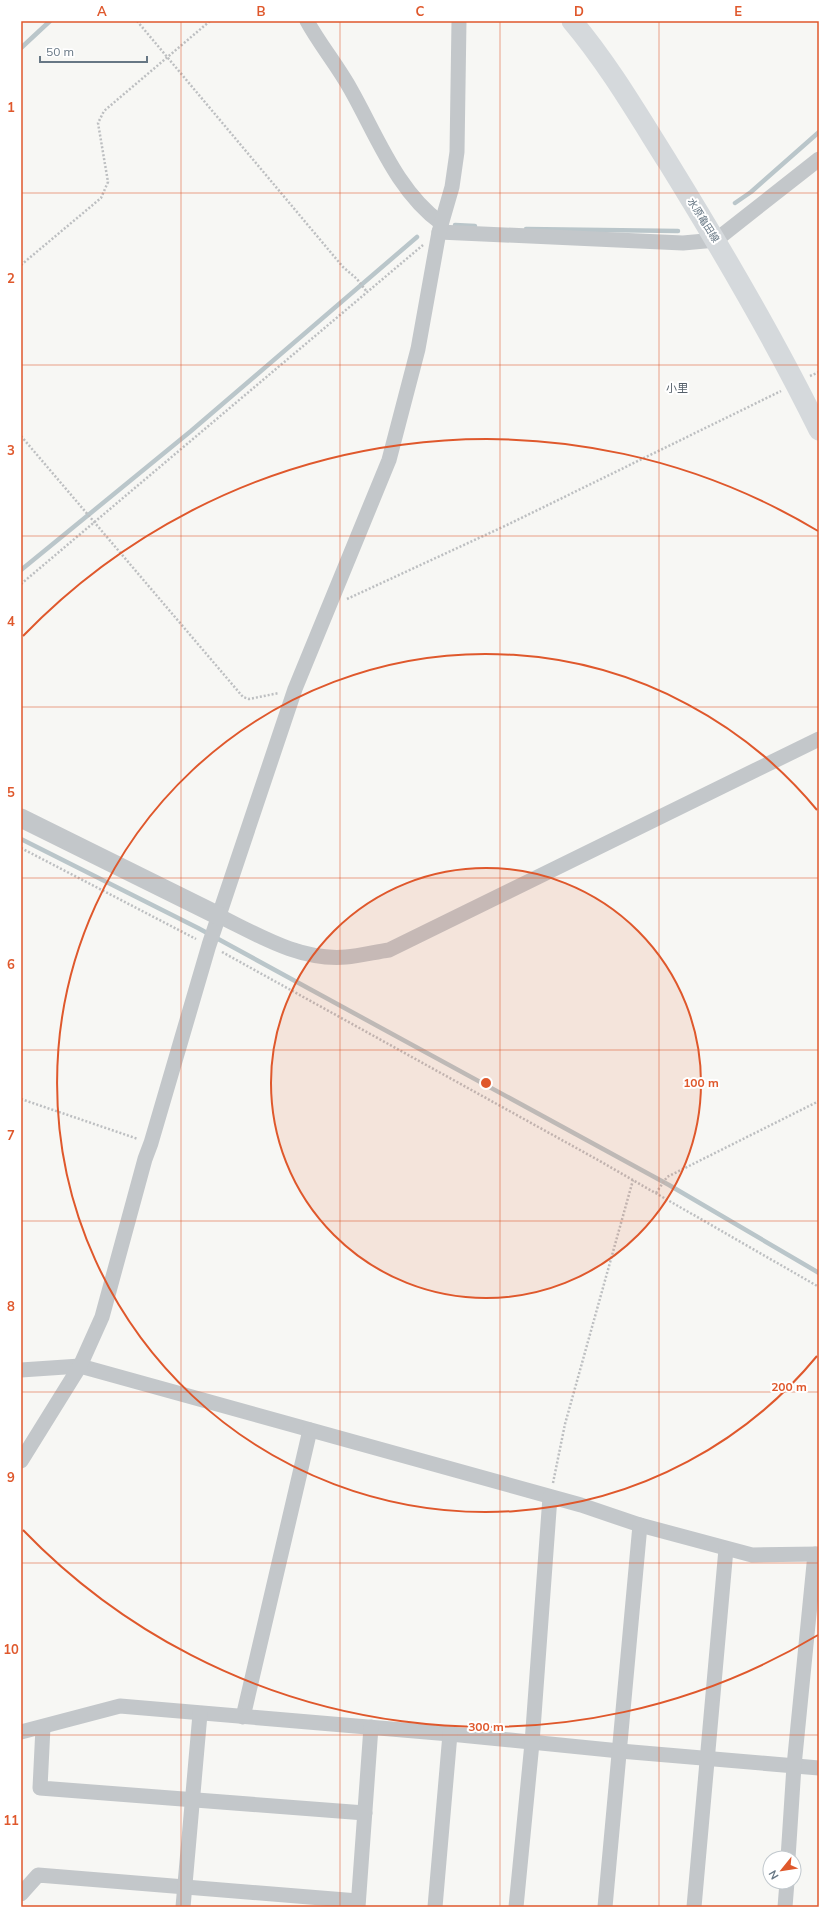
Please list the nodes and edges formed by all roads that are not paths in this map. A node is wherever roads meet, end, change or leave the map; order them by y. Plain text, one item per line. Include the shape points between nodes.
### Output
1 (306, 21) edge
2 (459, 21) edge
3 (572, 21) edge
4 (819, 159) edge
5 (440, 227) junction
6 (716, 240) junction
7 (819, 430) edge
8 (819, 739) edge
9 (21, 818) edge
10 (219, 916) junction
11 (80, 1366) junction
12 (21, 1370) edge
13 (310, 1430) junction
14 (21, 1461) edge
15 (550, 1498) junction
16 (640, 1526) junction
17 (726, 1549) junction
18 (817, 1554) edge
19 (200, 1714) junction
20 (243, 1717) junction
21 (43, 1727) junction
22 (371, 1727) junction
23 (21, 1732) edge
24 (450, 1734) junction
25 (532, 1743) junction
26 (620, 1751) junction
27 (707, 1758) junction
28 (794, 1766) junction
29 (819, 1768) edge
30 (193, 1800) junction
31 (365, 1813) junction
32 (789, 1850) edge
33 (185, 1886) junction
34 (786, 1890) edge
35 (21, 1894) edge
36 (358, 1904) edge
37 (183, 1907) edge
38 (435, 1907) edge
39 (516, 1907) edge
40 (605, 1907) edge
41 (694, 1907) edge
42 (785, 1907) edge

1 - 5 street via 334,61 380,147 416,201
2 - 5 street via 458,152 452,187
3 - 6 main road, 水原亀田線 via 616,79
4 - 6 street
5 - 6 street via 683,243
5 - 10 street via 418,349 389,460 295,689
6 - 7 main road, 水原亀田線 via 796,383
8 - 10 street via 389,950 345,957 319,956 291,950
9 - 10 street
10 - 11 street via 152,1143 145,1159 102,1317
11 - 12 street
11 - 13 street
11 - 14 street
13 - 15 street
13 - 20 street
15 - 16 street via 581,1505
15 - 25 street
16 - 17 street
16 - 26 street
17 - 18 street via 752,1555
17 - 27 street
18 - 28 street
19 - 20 street
19 - 21 street via 120,1706
19 - 30 street
20 - 22 street
21 - 23 street
21 - 30 street via 40,1788
22 - 24 street
22 - 31 street
24 - 25 street
24 - 38 street
25 - 26 street
25 - 39 street
26 - 27 street
26 - 40 street
27 - 28 street
27 - 41 street
28 - 29 street
28 - 32 street
30 - 31 street
30 - 33 street
31 - 36 street
33 - 35 street via 38,1875
33 - 36 street
33 - 37 street
34 - 42 street

